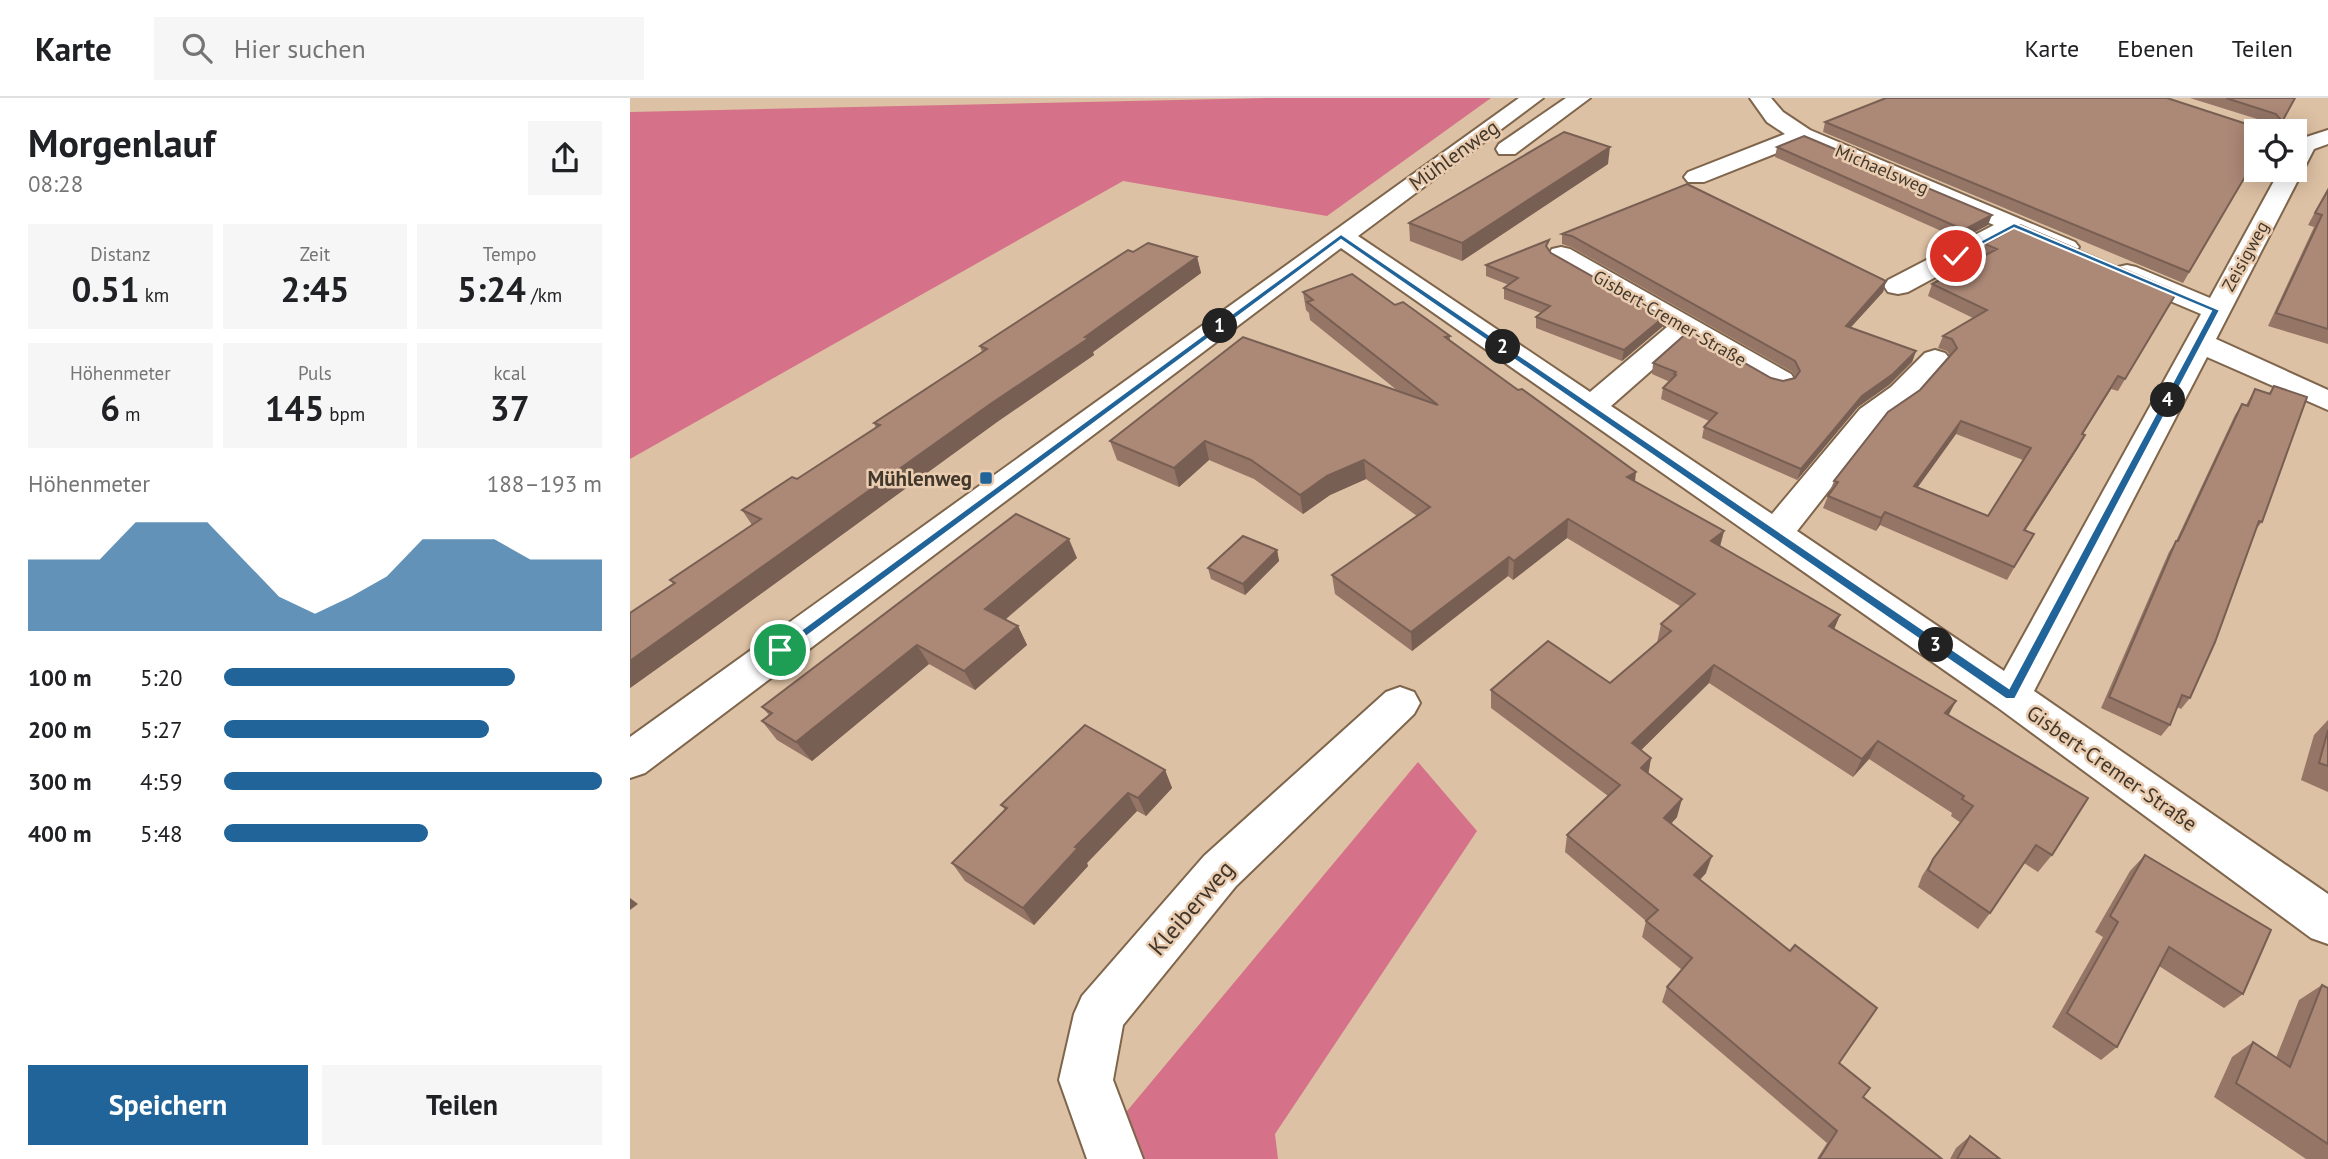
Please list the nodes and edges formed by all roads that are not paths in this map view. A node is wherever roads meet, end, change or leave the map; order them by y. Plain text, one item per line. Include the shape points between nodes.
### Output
1 (1533, 98) edge
2 (1580, 98) edge
3 (1760, 98) edge
4 (1802, 135) junction
5 (2328, 137) edge
6 (2307, 150) edge
7 (2328, 153) edge
8 (2307, 155) edge
9 (1493, 159) dead end
10 (1696, 177) dead end
11 (2283, 182) edge
12 (2014, 225) junction
13 (1341, 236) junction
14 (1561, 255) edge
15 (1898, 286) dead end
16 (2216, 310) junction
17 (1684, 327) junction
18 (2199, 342) junction
19 (1935, 359) dead end
20 (1780, 380) edge
21 (2328, 401) edge
22 (1592, 408) junction
23 (1773, 535) junction
24 (2011, 696) junction
25 (1400, 703) dead end
26 (630, 760) edge
27 (2328, 922) edge
28 (1115, 1159) edge

1 - 13 street, Mühlenweg
2 - 9 street, Mühlenweg
3 - 4 street, Michaelsweg via 1775,117
4 - 10 street
4 - 12 street, Michaelsweg
5 - 6 street
7 - 8 street
11 - 16 street, Zeisigweg
12 - 15 street
12 - 16 street, Michaelsweg
13 - 22 street, Gisbert-Cremer-Straße
13 - 26 street, Mühlenweg
14 - 17 street, Gisbert-Cremer-Straße
16 - 18 street, Zeisigweg
17 - 20 street, Gisbert-Cremer-Straße
17 - 22 street
18 - 21 street
18 - 24 street, Zeisigweg
19 - 23 street via 1902,394 1871,416
22 - 23 street, Gisbert-Cremer-Straße
23 - 24 street, Gisbert-Cremer-Straße
24 - 27 street, Gisbert-Cremer-Straße
25 - 28 street, Kleiberweg via 1220,872 1100,1014 1086,1080

